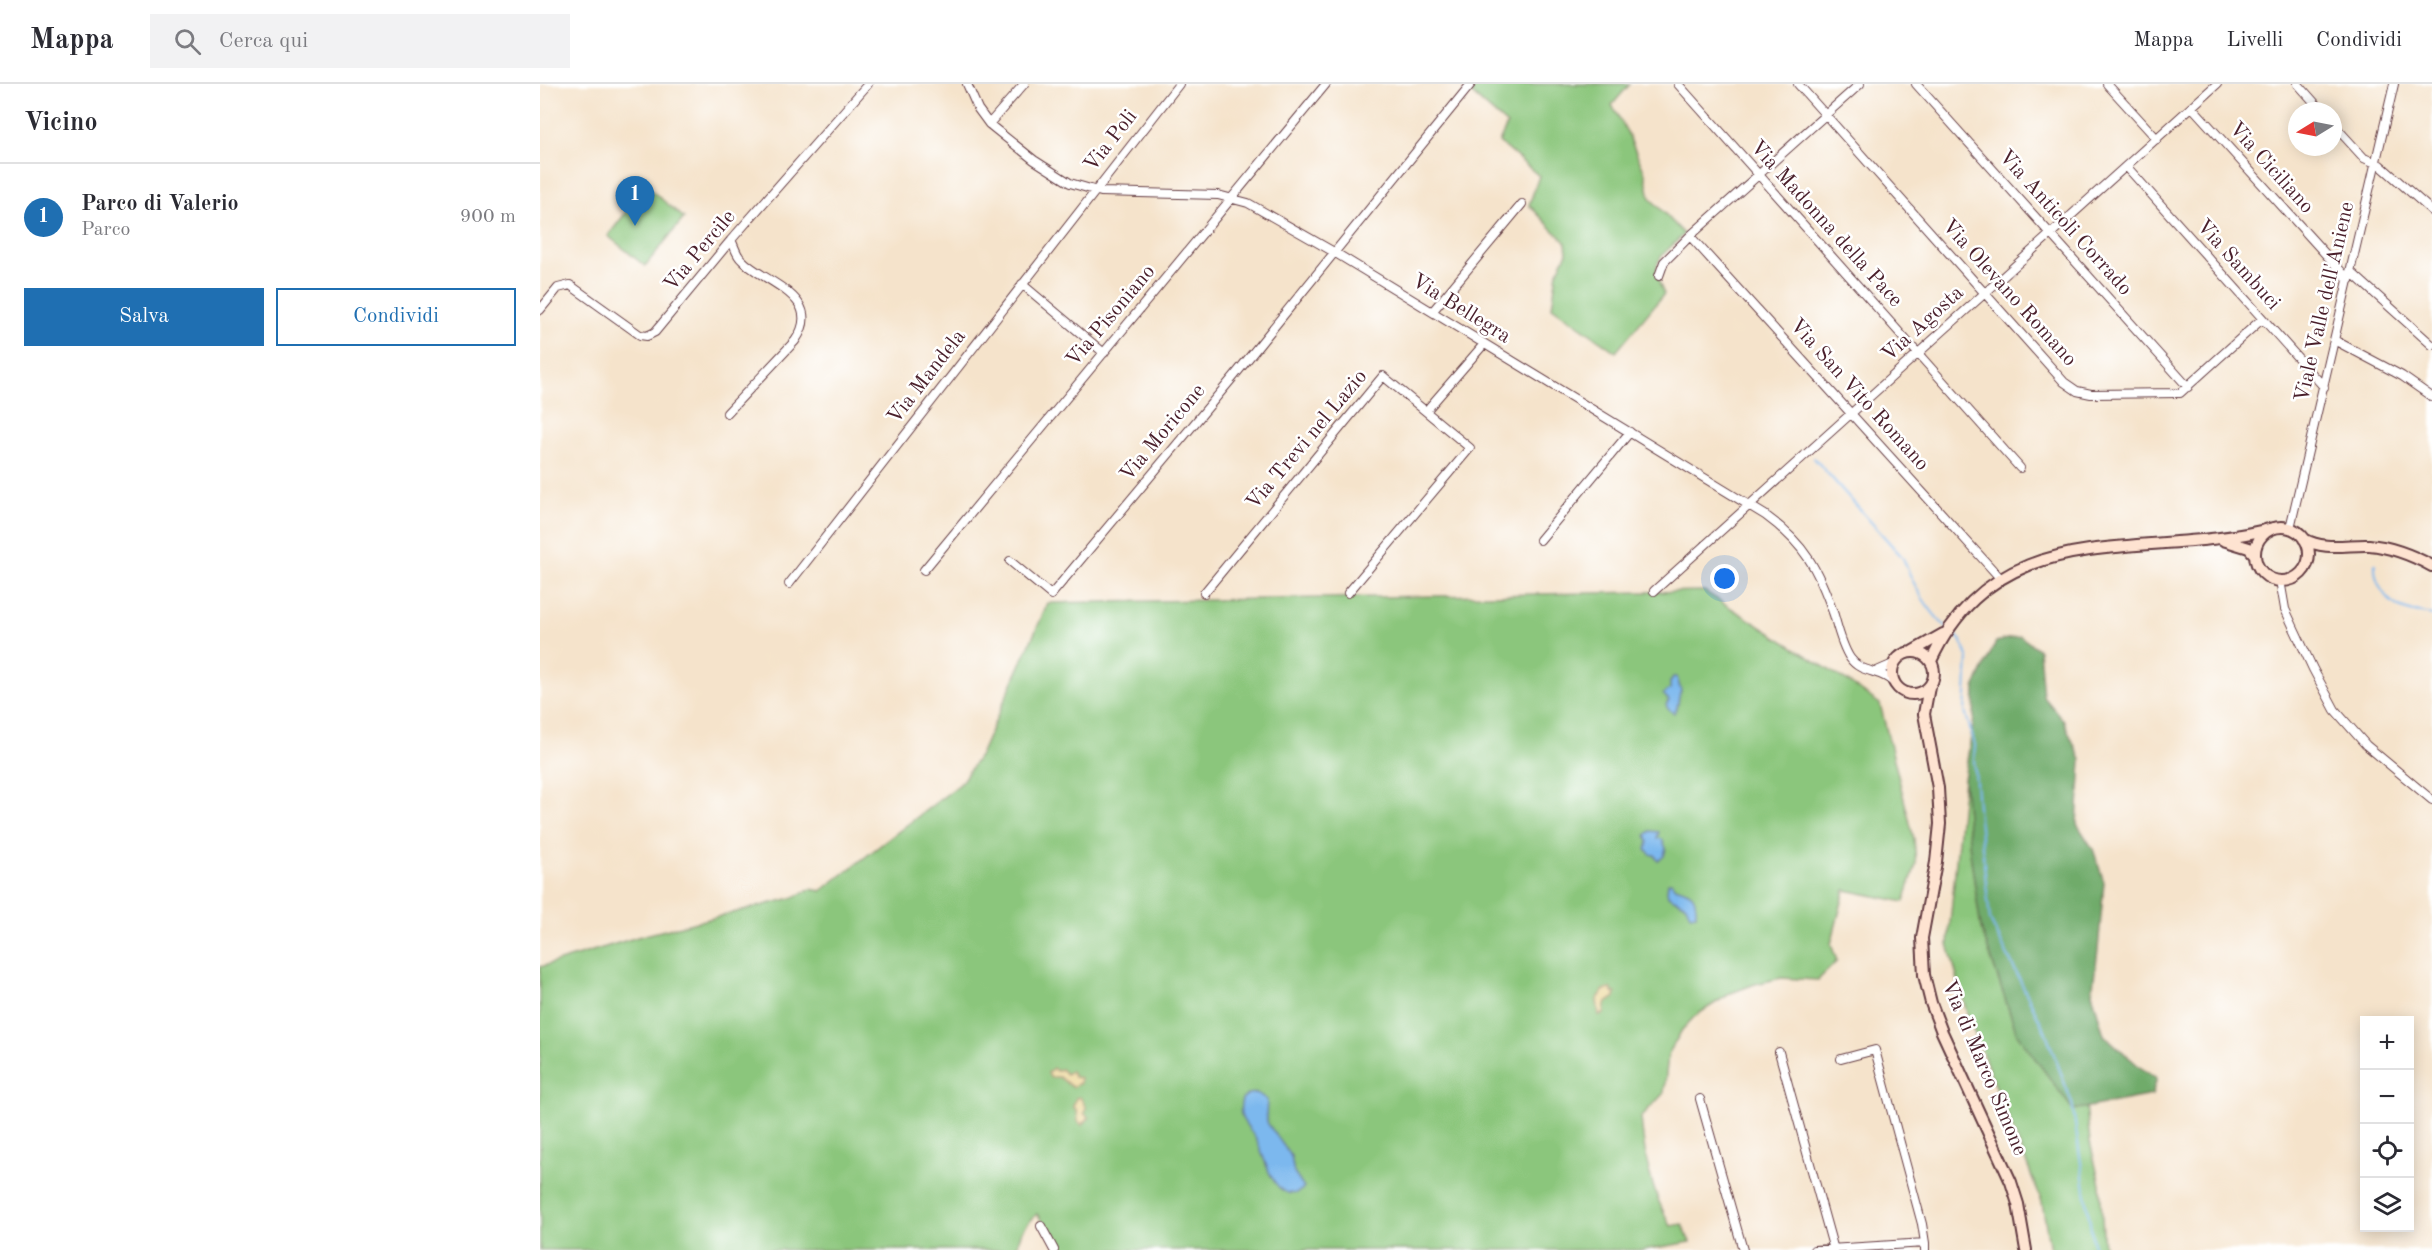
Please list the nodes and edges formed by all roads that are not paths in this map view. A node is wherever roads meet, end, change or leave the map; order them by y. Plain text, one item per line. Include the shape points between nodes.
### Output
1 (868, 84) edge
2 (967, 84) edge
3 (1024, 84) edge
4 (1179, 84) edge
5 (1326, 84) edge
6 (1471, 84) edge
7 (1678, 84) edge
8 (1797, 84) edge
9 (1860, 84) edge
10 (1916, 84) edge
11 (2107, 84) edge
12 (2217, 84) edge
13 (2298, 84) edge
14 (2394, 84) edge
15 (2314, 102) edge
16 (2192, 107) junction
17 (1825, 115) junction
18 (989, 124) junction
19 (2342, 134) edge
20 (2157, 139) junction
21 (2375, 163) junction
22 (2126, 166) junction
23 (1758, 176) junction
24 (1094, 192) junction
25 (1233, 197) junction
26 (1522, 204) dead end
27 (2432, 211) edge
28 (2051, 234) junction
29 (1690, 236) junction
30 (731, 240) junction
31 (1334, 252) junction
32 (1659, 276) dead end
33 (2350, 276) junction
34 (1022, 284) junction
35 (1985, 293) junction
36 (540, 310) edge
37 (1432, 312) junction
38 (2262, 319) junction
39 (2334, 340) junction
40 (1484, 344) junction
41 (2432, 345) edge
42 (1918, 352) junction
43 (1104, 353) junction
44 (2188, 387) junction
45 (2324, 387) junction
46 (2432, 397) edge
47 (1426, 411) junction
48 (727, 413) dead end
49 (1850, 413) junction
50 (1630, 432) junction
51 (2020, 468) dead end
52 (1750, 506) junction
53 (2274, 528) junction
54 (2290, 528) junction
55 (2220, 539) junction
56 (2304, 539) junction
57 (1540, 540) dead end
58 (2334, 546) junction
59 (2255, 555) junction
60 (1010, 561) dead end
61 (2307, 564) junction
62 (2432, 566) edge
63 (924, 570) dead end
64 (2001, 579) junction
65 (2280, 580) junction
66 (789, 584) dead end
67 (1654, 591) dead end
68 (1204, 593) dead end
69 (1348, 593) dead end
70 (1943, 634) junction
71 (1913, 651) junction
72 (1931, 661) junction
73 (1893, 664) junction
74 (1873, 671) junction
75 (1893, 682) junction
76 (1929, 687) junction
77 (1903, 692) junction
78 (1925, 722) junction
79 (2432, 800) edge
80 (1779, 1052) dead end
81 (1841, 1059) dead end
82 (1700, 1099) dead end
83 (1041, 1226) dead end
84 (1925, 1246) edge
85 (1834, 1249) edge
86 (1054, 1250) edge
87 (1743, 1250) edge
88 (1814, 1250) edge
89 (2026, 1250) edge

1 - 30 street, Via Percile
2 - 18 street, Via Bellegra
3 - 18 street
4 - 24 street, Via Poli
5 - 25 street, Via Pisoniano
6 - 31 street
7 - 23 street, Via Madonna della Pace
8 - 17 street, Via Olevano Romano
9 - 17 street
10 - 28 street, Via Anticoli Corrado
11 - 20 street
12 - 16 street, Via Agosta
13 - 15 street
14 - 21 street, Viale Valle dell'Aniene
16 - 20 street, Via Agosta
16 - 33 street, Via Ciciliano
17 - 23 street
17 - 35 street, Via Olevano Romano
18 - 24 street, Via Bellegra via 1059,177
19 - 21 street via 2364,158
20 - 22 street, Via Agosta
21 - 27 street
21 - 33 street, Viale Valle dell'Aniene
22 - 28 street, Via Agosta
22 - 38 street, Via Sambuci
23 - 29 street
23 - 42 street, Via Madonna della Pace
24 - 25 street, Via Bellegra
24 - 34 street, Via Mandela
25 - 31 street, Via Bellegra
25 - 43 street, Via Pisoniano
26 - 37 street
28 - 35 street, Via Agosta
28 - 44 street, Via Anticoli Corrado
29 - 32 street via 1664,262
29 - 49 street, Via San Vito Romano
30 - 36 street, Via Percile via 662,326 651,334 635,333 570,285 558,288
30 - 48 street via 744,262 791,294 804,321 795,341
31 - 37 street, Via Bellegra
31 - 60 street, Via Moricone via 1051,595
33 - 39 street, Viale Valle dell'Aniene
33 - 41 street, Via Ciciliano
34 - 43 street
34 - 66 street, Via Mandela
35 - 42 street, Via Agosta
35 - 44 street, Via Olevano Romano via 2073,390 2091,394 2171,394
37 - 40 street, Via Bellegra
38 - 44 street, Via Olevano Romano
38 - 45 street, Via Sambuci
39 - 45 street, Viale Valle dell'Aniene
39 - 46 street via 2402,376
40 - 47 street
40 - 50 street, Via Bellegra
42 - 49 street, Via Agosta
42 - 51 street, Via Madonna della Pace
43 - 63 street, Via Pisoniano
45 - 54 street, Viale Valle dell'Aniene
47 - 68 street, Via Trevi nel Lazio via 1383,376
47 - 69 street, Via Trevi nel Lazio via 1470,448
49 - 52 street, Via Agosta
49 - 64 street, Via San Vito Romano
50 - 52 street, Via Bellegra
50 - 57 street
52 - 67 street, Via Agosta
52 - 74 street, Via Bellegra via 1781,527 1806,552 1823,583 1848,655 1857,666
53 - 54 street
53 - 55 street
53 - 59 street via 2260,539
54 - 56 street
55 - 59 street via 2249,548
55 - 64 street via 2080,550 2045,557
56 - 58 street
56 - 61 street via 2309,555
58 - 61 street via 2317,553
58 - 62 street via 2389,548
59 - 65 street via 2260,570
61 - 65 street via 2293,578
64 - 70 street via 1967,606
65 - 79 street via 2285,609 2335,710 2366,745
70 - 71 street
70 - 72 street
71 - 72 street
71 - 73 street via 1901,655
72 - 76 street via 1934,674
73 - 74 street
73 - 75 street
74 - 75 street, Via Bellegra
75 - 77 street
76 - 77 street via 1917,694
76 - 78 street, Via di Marco Simone
77 - 78 street, Via di Marco Simone via 1919,708
78 - 89 street, Via di Marco Simone via 1938,788 1940,824 1922,938 1924,975 1942,1032 2011,1182
80 - 85 street
81 - 84 street via 1875,1050
82 - 87 street
83 - 86 street
84 - 85 street
85 - 88 street

